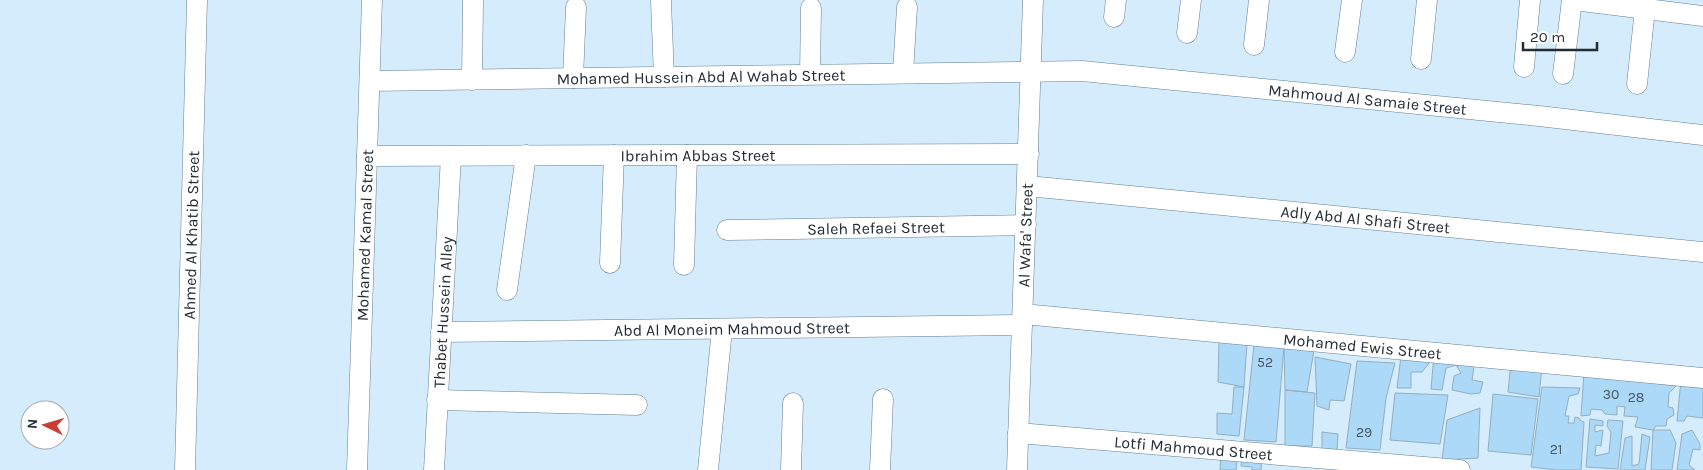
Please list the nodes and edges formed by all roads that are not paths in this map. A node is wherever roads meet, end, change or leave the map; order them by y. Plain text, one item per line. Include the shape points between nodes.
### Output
1 (197, 0) edge
2 (372, 0) edge
3 (1034, 0) edge
4 (1192, 0) edge
5 (1259, 0) edge
6 (1352, 0) edge
7 (1427, 0) edge
8 (1530, 0) edge
9 (1573, 0) edge
10 (473, 2) dead end
11 (661, 2) dead end
12 (576, 7) dead end
13 (907, 7) dead end
14 (811, 8) dead end
15 (1645, 9) junction
16 (1703, 16) edge
17 (1187, 33) dead end
18 (1254, 45) dead end
19 (1345, 52) dead end
20 (1421, 59) dead end
21 (1524, 67) dead end
22 (1032, 71) junction
23 (903, 73) junction
24 (810, 74) junction
25 (1564, 74) dead end
26 (664, 77) junction
27 (573, 78) junction
28 (472, 80) junction
29 (370, 81) junction
30 (1637, 84) dead end
31 (1703, 135) edge
32 (1029, 154) junction
33 (614, 155) junction
34 (687, 155) junction
35 (367, 156) junction
36 (451, 156) junction
37 (526, 156) junction
38 (1028, 186) junction
39 (1026, 225) junction
40 (727, 230) dead end
41 (1703, 252) edge
42 (610, 263) dead end
43 (684, 264) dead end
44 (507, 290) dead end
45 (1022, 320) junction
46 (722, 329) junction
47 (441, 332) junction
48 (1703, 378) edge
49 (883, 399) dead end
50 (437, 400) junction
51 (794, 403) dead end
52 (637, 405) dead end
53 (1018, 433) junction
54 (185, 470) edge
55 (357, 470) edge
56 (434, 470) edge
57 (708, 470) edge
58 (791, 470) edge
59 (880, 470) edge
60 (1017, 470) edge
61 (1460, 470) edge

1 - 54 street, Ahmed Al Khatib Street
2 - 29 street, Mohamed Kamal Street
3 - 22 street, Al Wafa' Street
4 - 17 street
5 - 18 street
6 - 19 street
7 - 20 street
8 - 21 street
9 - 15 street
9 - 25 street
10 - 28 street
11 - 26 street
12 - 27 street
13 - 23 street
14 - 24 street
15 - 16 street
15 - 30 street
22 - 23 street, Mohamed Hussein Abd Al Wahab Street
22 - 31 street, Mahmoud Al Samaie Street via 1082,71
22 - 32 street, Al Wafa' Street
23 - 24 street, Mohamed Hussein Abd Al Wahab Street
24 - 26 street, Mohamed Hussein Abd Al Wahab Street
26 - 27 street, Mohamed Hussein Abd Al Wahab Street
27 - 28 street, Mohamed Hussein Abd Al Wahab Street
28 - 29 street, Mohamed Hussein Abd Al Wahab Street
29 - 35 street, Mohamed Kamal Street
32 - 34 street, Ibrahim Abbas Street
32 - 38 street, Al Wafa' Street
33 - 34 street, Ibrahim Abbas Street
33 - 37 street, Ibrahim Abbas Street
33 - 42 street
34 - 43 street
35 - 36 street, Ibrahim Abbas Street
35 - 55 street, Mohamed Kamal Street
36 - 37 street, Ibrahim Abbas Street
36 - 47 street, Thabet Hussein Alley
37 - 44 street
38 - 39 street, Al Wafa' Street
38 - 41 street, Adly Abd Al Shafi Street
39 - 40 street, Saleh Refaei Street
39 - 45 street, Al Wafa' Street
45 - 46 street, Abd Al Moneim Mahmoud Street
45 - 48 street, Mohamed Ewis Street
45 - 53 street, Al Wafa' Street
46 - 47 street, Abd Al Moneim Mahmoud Street
46 - 57 street
47 - 50 street, Thabet Hussein Alley
49 - 59 street
50 - 52 street
50 - 56 street, Thabet Hussein Alley
51 - 58 street
53 - 60 street, Al Wafa' Street
53 - 61 street, Lotfi Mahmoud Street

